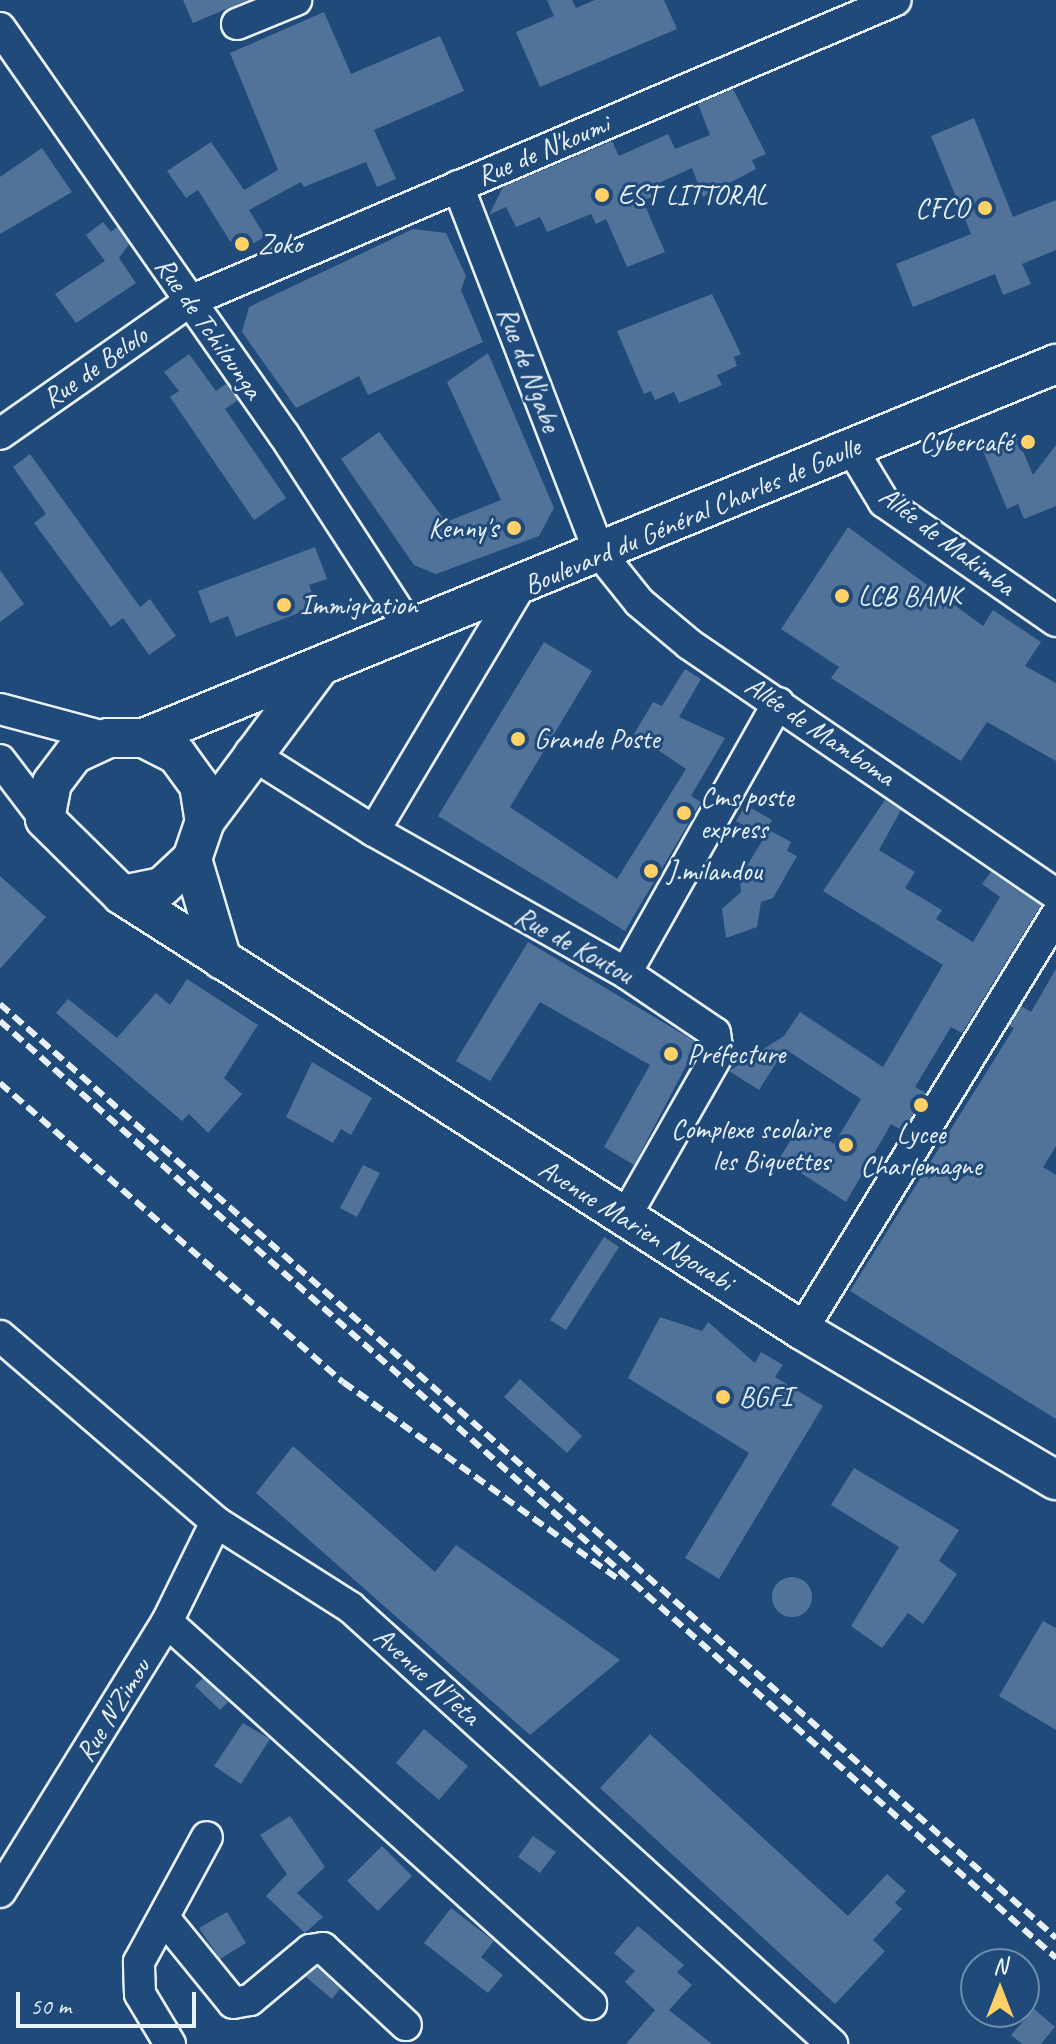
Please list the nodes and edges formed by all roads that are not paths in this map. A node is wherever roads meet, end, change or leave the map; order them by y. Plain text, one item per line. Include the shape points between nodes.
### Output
1 (296, 0) edge
2 (896, 0) edge
3 (237, 24) dead end
4 (0, 28) edge
5 (458, 186) junction
6 (190, 301) junction
7 (1056, 364) edge
8 (0, 434) edge
9 (852, 449) junction
10 (599, 552) junction
11 (519, 588) junction
12 (1056, 621) edge
13 (412, 632) junction
14 (324, 661) junction
15 (778, 703) junction
16 (0, 709) edge
17 (126, 738) junction
18 (250, 753) junction
19 (0, 760) edge
20 (45, 819) junction
21 (205, 821) junction
22 (374, 831) junction
23 (192, 859) junction
24 (1056, 894) edge
25 (122, 895) junction
26 (1056, 915) edge
27 (222, 960) junction
28 (626, 973) junction
29 (625, 1217) junction
30 (802, 1330) junction
31 (0, 1336) edge
32 (1056, 1480) edge
33 (216, 1522) junction
34 (167, 1622) junction
35 (207, 1837) dead end
36 (0, 1892) edge
37 (164, 1918) junction
38 (591, 2004) dead end
39 (406, 2025) dead end
40 (170, 2044) edge
41 (832, 2044) edge

1 - 3 street
2 - 5 street, Rue de N'koumi
4 - 6 street, Rue de Tchilounga
5 - 6 street, Rue de N'koumi
5 - 10 street, Rue de N'gabe
6 - 8 street, Rue de Belolo
6 - 13 street, Rue de Tchilounga
7 - 9 main road, Boulevard du Général Charles de Gaulle
9 - 10 main road, Boulevard du Général Charles de Gaulle
9 - 12 street, Allée de Makimba via 884,502
10 - 11 main road, Boulevard du Général Charles de Gaulle
10 - 15 street, Allée de Mamboma via 639,602
11 - 13 main road, Boulevard du Général Charles de Gaulle
11 - 22 street
13 - 14 main road, Boulevard du Général Charles de Gaulle
14 - 17 main road, Boulevard du Général Charles de Gaulle
14 - 18 main road
15 - 24 street, Allée de Mamboma
15 - 28 street
16 - 17 street
17 - 20 main road via 74,754 52,783
17 - 21 main road via 185,765 199,785
18 - 21 main road
18 - 22 street, Rue de Koutou
19 - 20 street
20 - 25 main road
21 - 23 main road
22 - 28 street, Rue de Koutou
23 - 25 main road via 162,887
23 - 27 main road
25 - 27 main road, Avenue Marien Ngouabi
26 - 30 street
27 - 29 main road, Avenue Marien Ngouabi
28 - 29 street, Rue de Koutou via 709,1027 719,1044
29 - 30 main road, Avenue Marien Ngouabi
30 - 32 main road, Avenue Marien Ngouabi
31 - 33 street, Avenue N'Teta
33 - 34 street, Rue N'Zimou
33 - 41 street, Avenue N'Teta via 350,1607
34 - 36 street, Rue N'Zimou
34 - 38 street
35 - 37 street
37 - 39 street via 233,2003 250,2000 310,1950 323,1948
37 - 40 street via 137,1974 140,1994

